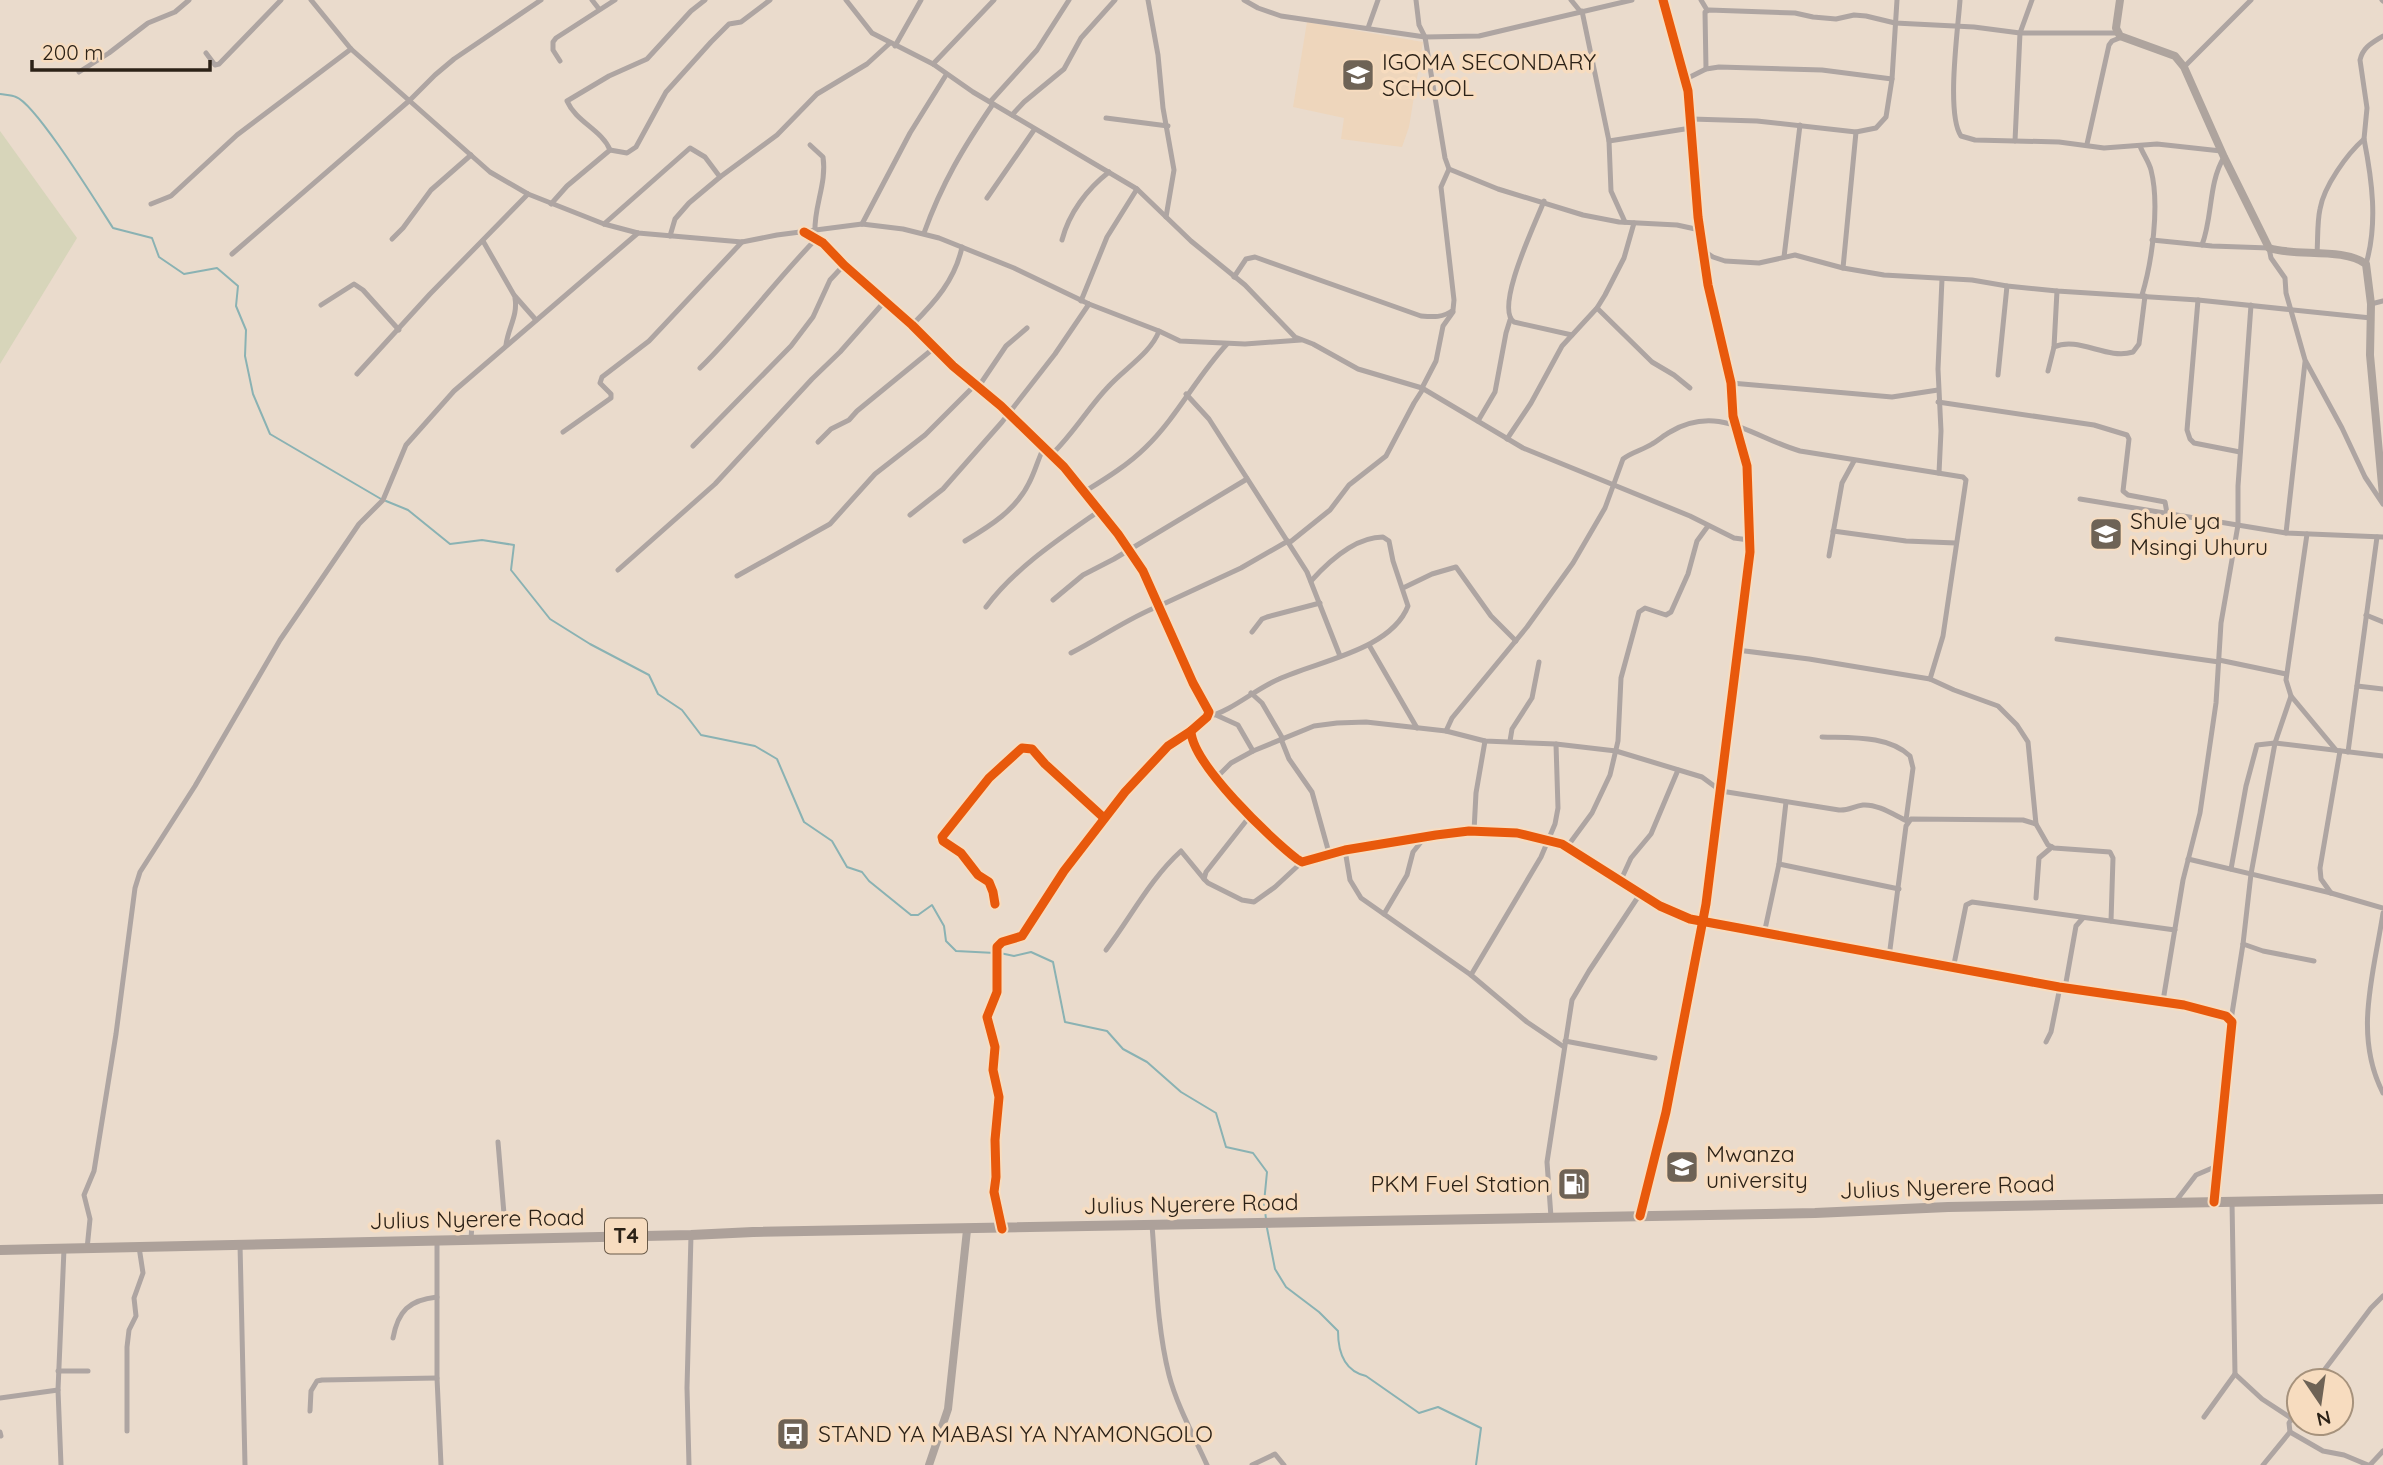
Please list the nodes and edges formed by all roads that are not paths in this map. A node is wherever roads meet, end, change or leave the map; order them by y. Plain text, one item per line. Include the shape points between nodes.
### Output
1 (189, 0) edge
2 (281, 0) edge
3 (311, 0) edge
4 (541, 0) edge
5 (592, 0) edge
6 (615, 0) edge
7 (705, 0) edge
8 (770, 0) edge
9 (846, 0) edge
10 (921, 0) edge
11 (994, 0) edge
12 (1069, 0) edge
13 (1115, 0) edge
14 (1148, 0) edge
15 (1244, 0) edge
16 (1378, 0) edge
17 (1416, 0) edge
18 (1571, 0) edge
19 (1632, 0) edge
20 (1663, 0) edge
21 (1701, 0) edge
22 (1897, 0) edge
23 (1960, 0) edge
24 (2032, 0) edge
25 (2120, 0) edge
26 (2251, 0) edge
27 (599, 9) junction
28 (1707, 10) junction
29 (1581, 11) junction
30 (1895, 23) junction
31 (1958, 27) junction
32 (1368, 28) junction
33 (2020, 33) junction
34 (2120, 35) junction
35 (2383, 36) edge
36 (1425, 37) junction
37 (893, 44) junction
38 (351, 49) junction
39 (206, 52) dead end
40 (560, 61) dead end
41 (933, 64) junction
42 (2185, 67) junction
43 (1706, 69) junction
44 (79, 72) dead end
45 (946, 75) junction
46 (1686, 79) junction
47 (1892, 79) junction
48 (410, 100) junction
49 (992, 103) junction
50 (1012, 116) junction
51 (1106, 118) dead end
52 (1691, 119) junction
53 (1800, 125) junction
54 (1168, 126) junction
55 (1691, 128) junction
56 (1034, 130) junction
57 (1856, 132) junction
58 (2364, 139) junction
59 (1609, 141) junction
60 (2015, 141) junction
61 (2087, 144) junction
62 (810, 145) dead end
63 (2140, 146) junction
64 (610, 150) junction
65 (2223, 154) junction
66 (471, 155) junction
67 (1449, 169) junction
68 (1109, 172) junction
69 (720, 177) junction
70 (1137, 189) junction
71 (528, 194) junction
72 (987, 198) dead end
73 (1544, 201) junction
74 (151, 204) dead end
75 (551, 204) junction
76 (1166, 217) junction
77 (1625, 222) junction
78 (1634, 223) junction
79 (604, 224) junction
80 (862, 224) junction
81 (1700, 230) junction
82 (815, 231) junction
83 (804, 232) junction
84 (638, 233) junction
85 (924, 233) junction
86 (670, 236) junction
87 (817, 238) junction
88 (392, 239) dead end
89 (1062, 240) dead end
90 (2152, 240) junction
91 (483, 241) junction
92 (742, 242) junction
93 (2202, 245) junction
94 (962, 247) junction
95 (2269, 248) junction
96 (1704, 251) junction
97 (2317, 253) junction
98 (232, 254) dead end
99 (1784, 257) junction
100 (2366, 264) junction
101 (844, 265) junction
102 (1843, 268) junction
103 (1234, 277) junction
104 (1942, 279) junction
105 (2007, 286) junction
106 (2057, 291) junction
107 (514, 295) junction
108 (2144, 295) junction
109 (2198, 300) junction
110 (885, 301) junction
111 (1081, 301) junction
112 (2383, 301) edge
113 (2371, 303) junction
114 (1089, 304) junction
115 (321, 305) dead end
116 (2251, 305) junction
117 (1597, 309) junction
118 (1453, 310) junction
119 (2291, 310) junction
120 (2371, 318) junction
121 (536, 320) junction
122 (1510, 320) junction
123 (912, 325) junction
124 (1027, 328) dead end
125 (399, 330) junction
126 (1159, 331) junction
127 (1572, 335) junction
128 (1301, 340) junction
129 (1227, 344) junction
130 (506, 345) junction
131 (2054, 347) junction
132 (934, 348) junction
133 (2305, 360) junction
134 (700, 368) dead end
135 (2048, 371) dead end
136 (357, 374) dead end
137 (1998, 375) dead end
138 (1731, 383) junction
139 (977, 385) junction
140 (1690, 388) dead end
141 (1423, 389) junction
142 (1938, 390) junction
143 (1186, 394) junction
144 (1938, 402) junction
145 (1008, 414) junction
146 (1478, 421) junction
147 (1735, 424) junction
148 (563, 432) dead end
149 (1507, 439) junction
150 (818, 442) dead end
151 (693, 446) dead end
152 (1044, 447) junction
153 (2240, 452) junction
154 (1052, 454) junction
155 (1854, 461) junction
156 (1939, 473) junction
157 (1247, 479) junction
158 (1614, 485) junction
159 (1084, 492) junction
160 (2383, 496) edge
161 (2080, 499) dead end
162 (2383, 504) edge
163 (1098, 511) junction
164 (2167, 513) junction
165 (910, 515) dead end
166 (2238, 525) junction
167 (1708, 526) junction
168 (1833, 531) junction
169 (2286, 533) junction
170 (2307, 534) junction
171 (2380, 537) edge
172 (1749, 540) junction
173 (965, 541) dead end
174 (1289, 542) junction
175 (1956, 543) junction
176 (1128, 549) junction
177 (1829, 556) dead end
178 (618, 570) dead end
179 (737, 576) dead end
180 (1311, 581) junction
181 (1404, 588) junction
182 (1053, 600) dead end
183 (1320, 603) junction
184 (1159, 606) junction
185 (986, 607) dead end
186 (2366, 615) junction
187 (2383, 622) edge
188 (1252, 632) dead end
189 (2057, 639) dead end
190 (1516, 641) junction
191 (1369, 645) junction
192 (1737, 650) junction
193 (1072, 653) dead end
194 (1340, 656) junction
195 (2219, 661) junction
196 (1539, 662) dead end
197 (2286, 674) junction
198 (1930, 679) junction
199 (2357, 686) junction
200 (2383, 689) edge
201 (1251, 693) junction
202 (2291, 696) junction
203 (1216, 715) junction
204 (1207, 716) junction
205 (1417, 728) junction
206 (1191, 731) junction
207 (1446, 732) junction
208 (1822, 737) dead end
209 (1282, 739) junction
210 (1485, 741) junction
211 (1510, 741) junction
212 (2275, 743) junction
213 (1556, 744) junction
214 (1253, 751) junction
215 (1616, 751) junction
216 (2338, 751) junction
217 (2348, 752) junction
218 (2383, 756) edge
219 (1678, 770) junction
220 (1217, 777) junction
221 (1721, 791) junction
222 (1786, 802) junction
223 (1250, 817) junction
224 (1104, 818) junction
225 (1907, 821) junction
226 (2036, 824) junction
227 (1474, 831) junction
228 (1425, 837) junction
229 (1547, 840) junction
230 (1567, 847) junction
231 (2052, 847) junction
232 (1345, 849) junction
233 (1329, 853) junction
234 (2188, 859) junction
235 (1302, 862) junction
236 (1779, 864) junction
237 (2231, 869) junction
238 (2251, 874) junction
239 (1204, 878) junction
240 (1620, 882) junction
241 (1899, 889) junction
242 (2331, 893) junction
243 (1640, 894) junction
244 (2036, 898) dead end
245 (995, 904) dead end
246 (2383, 911) edge
247 (1384, 914) junction
248 (2083, 917) junction
249 (1701, 921) junction
250 (2111, 921) junction
251 (2175, 930) junction
252 (1764, 934) junction
253 (2243, 944) junction
254 (1106, 950) dead end
255 (1889, 957) junction
256 (2314, 961) dead end
257 (1954, 968) junction
258 (1471, 975) junction
259 (2063, 988) junction
260 (2163, 1001) junction
261 (2231, 1020) junction
262 (2046, 1042) dead end
263 (1565, 1044) junction
264 (1655, 1058) dead end
265 (2383, 1093) edge
266 (498, 1142) dead end
267 (2217, 1166) junction
268 (2383, 1199) edge
269 (2175, 1202) junction
270 (2214, 1202) junction
271 (2232, 1202) junction
272 (1640, 1216) junction
273 (1551, 1217) junction
274 (1152, 1225) junction
275 (1002, 1229) junction
276 (967, 1230) junction
277 (691, 1235) junction
278 (471, 1239) junction
279 (437, 1240) junction
280 (240, 1244) junction
281 (139, 1247) junction
282 (64, 1249) junction
283 (87, 1249) junction
284 (0, 1250) edge
285 (437, 1297) junction
286 (2383, 1297) edge
287 (393, 1338) dead end
288 (2327, 1367) edge
289 (58, 1371) junction
290 (88, 1371) dead end
291 (2235, 1374) junction
292 (437, 1378) junction
293 (58, 1390) junction
294 (0, 1398) edge
295 (310, 1411) dead end
296 (2285, 1414) edge
297 (2204, 1416) dead end
298 (127, 1431) dead end
299 (2286, 1437) edge
300 (2299, 1437) edge
301 (2383, 1451) edge
302 (61, 1465) edge
303 (245, 1465) edge
304 (441, 1465) edge
305 (689, 1465) edge
306 (929, 1465) edge
307 (1207, 1465) edge
308 (1252, 1465) edge
309 (1284, 1465) edge
310 (2263, 1465) edge
311 (2369, 1465) edge

1 - 44 street
2 - 39 street via 219,64
3 - 38 street
4 - 48 street via 454,59
5 - 27 street
6 - 27 street
7 - 64 street via 647,59 567,101
8 - 64 street via 741,22 729,24 711,42 666,92 636,147 627,153
9 - 37 street via 872,33
10 - 37 street
11 - 41 street
12 - 49 street via 1037,50
13 - 50 street via 1081,38 1067,66
14 - 54 street
15 - 32 street via 1281,16
16 - 32 street
17 - 36 street
18 - 29 street
19 - 29 street
20 - 46 street
21 - 28 street
22 - 30 street
23 - 31 street
24 - 33 street
25 - 34 main road via 2116,28
26 - 42 street
27 - 40 street via 553,42
28 - 30 street via 1836,19 1854,15
28 - 43 street via 1703,21
29 - 36 street via 1479,36
29 - 59 street
30 - 31 street
30 - 47 street
31 - 33 street
31 - 60 street via 1956,129 1961,136 1975,140
32 - 36 street
33 - 34 street
33 - 60 street
34 - 42 main road via 2175,56
34 - 61 street via 2109,45
35 - 58 street via 2367,46 2360,60 2367,108
36 - 67 street
37 - 41 street
37 - 69 street via 817,94 777,135
38 - 48 street
38 - 74 street via 237,135 172,196
41 - 45 street
42 - 65 main road
43 - 46 street
43 - 47 street via 1822,71
45 - 49 street
45 - 80 street
46 - 52 street
47 - 57 street via 1882,124
48 - 66 street
48 - 98 street
49 - 50 street
49 - 85 street via 951,169
50 - 56 street
51 - 54 street
52 - 53 street
52 - 55 street
53 - 57 street
53 - 99 street
54 - 76 street via 1175,177
55 - 59 street
55 - 81 street
56 - 68 street
56 - 72 street
57 - 102 street
58 - 97 street via 2350,151 2323,196
58 - 100 street via 2372,183
59 - 77 street via 1611,191
60 - 61 street
61 - 63 street
62 - 82 street via 823,157 824,170
63 - 65 street via 2157,144
63 - 90 street via 2153,182
64 - 75 street
65 - 93 street
65 - 95 main road
66 - 71 street
66 - 88 street via 431,190
67 - 73 street
67 - 118 street via 1441,187
68 - 70 street
68 - 89 street via 1081,201
69 - 79 street via 705,157 690,148
69 - 86 street via 681,212
70 - 76 street
70 - 111 street via 1107,237
71 - 75 street
71 - 91 street
73 - 77 street via 1583,215
73 - 122 street via 1520,260 1507,307
75 - 79 street
76 - 103 street
77 - 78 street
78 - 81 street
78 - 117 street via 1616,275
79 - 84 street
80 - 82 street
80 - 85 street
81 - 96 street
82 - 83 street
83 - 87 street
83 - 92 street
84 - 86 street
84 - 121 street
85 - 94 street
86 - 92 street
87 - 101 street
87 - 134 street
90 - 93 street
90 - 108 street
91 - 107 street
91 - 125 street
92 - 148 street via 649,341 600,380 611,398
93 - 95 street
94 - 111 street
94 - 123 street via 954,276
95 - 97 main road
95 - 119 street via 2284,278
96 - 99 street via 1719,260 1747,263
96 - 138 street
97 - 100 main road
99 - 102 street
100 - 113 main road
101 - 110 street
101 - 151 street via 791,346
102 - 104 street
103 - 118 street via 1246,259 1255,257 1421,316 1437,317
103 - 128 street
104 - 105 street
104 - 142 street
105 - 106 street
105 - 137 street
106 - 108 street
106 - 131 street
107 - 121 street
107 - 130 street via 517,312
108 - 109 street
108 - 131 street via 2139,344 2133,352 2120,355 2077,346
109 - 116 street
109 - 153 street via 2188,435 2194,443
110 - 123 street
110 - 178 street via 715,484
111 - 114 street
112 - 113 street
113 - 120 main road
114 - 126 street
114 - 145 street
115 - 125 street via 354,284
116 - 119 street
116 - 153 street
117 - 127 street
117 - 140 street via 1652,362
118 - 141 street via 1443,326 1436,361
119 - 120 street
119 - 133 street
120 - 160 main road
121 - 130 street
122 - 127 street
122 - 146 street via 1495,392
123 - 132 street
124 - 139 street via 1006,346
125 - 136 street
126 - 129 street via 1180,341
126 - 154 street via 1155,342 1108,387
127 - 149 street
128 - 129 street
128 - 141 street via 1357,369
129 - 143 street
130 - 283 street via 454,391 406,445 383,500 359,524 280,640 137,879 97,1158 84,1195 90,1219
131 - 135 street
132 - 139 street
132 - 150 street
133 - 162 street
133 - 169 street
138 - 142 street via 1892,397
138 - 147 street
139 - 145 street
139 - 179 street via 875,474 830,524
141 - 146 street
141 - 174 street via 1386,456
142 - 144 street
143 - 157 street via 1209,419
143 - 159 street via 1145,448
144 - 156 street
144 - 164 street via 2094,425 2127,435 2123,491 2165,502
145 - 152 street
145 - 165 street via 943,489
146 - 149 street
147 - 155 street via 1783,446
147 - 158 street via 1704,420 1671,432 1626,457
147 - 172 street via 1747,466
149 - 158 street
152 - 154 street
152 - 173 street via 1019,501
153 - 166 street
154 - 159 street
155 - 156 street
155 - 168 street via 1842,483
156 - 175 street via 1966,480
157 - 174 street
157 - 176 street
158 - 167 street
158 - 190 street via 1573,563
159 - 163 street
161 - 164 street
163 - 176 street
163 - 185 street via 999,589
164 - 166 street
166 - 169 street
166 - 195 street
167 - 172 street
167 - 215 street via 1697,541 1671,612 1666,615 1645,608 1639,612 1621,678
168 - 175 street
168 - 177 street
169 - 170 street
170 - 171 street
170 - 197 street
171 - 186 street
172 - 192 street
174 - 180 street
174 - 184 street
175 - 198 street via 1943,636
176 - 182 street via 1083,575
176 - 184 street
180 - 181 street via 1350,548 1383,537 1389,541
180 - 183 street
181 - 190 street via 1456,567 1491,616
181 - 191 street via 1409,601 1406,611
183 - 188 street via 1262,619
183 - 194 street
184 - 193 street
184 - 204 street
186 - 187 street
186 - 199 street
189 - 195 street
190 - 207 street via 1452,718
191 - 194 street
191 - 205 street
192 - 198 street
192 - 221 street
194 - 201 street
195 - 197 street
195 - 234 street via 2200,813
196 - 211 street via 1533,695 1512,729
197 - 202 street
198 - 226 street via 1988,700 2024,734 2032,762
199 - 200 street
199 - 217 street
201 - 203 street
201 - 209 street via 1262,703
202 - 212 street
202 - 216 street
203 - 204 street
203 - 214 street via 1238,724
204 - 206 street
205 - 207 street
205 - 209 street via 1337,723 1314,726
206 - 220 street
206 - 224 street via 1167,746
207 - 210 street
208 - 225 street via 1870,739 1910,756 1913,768
209 - 214 street
209 - 233 street via 1289,759 1312,792
210 - 211 street
210 - 227 street
211 - 213 street
212 - 216 street
212 - 237 street via 2261,743 2254,749
212 - 238 street
213 - 215 street
213 - 229 street via 1558,808
214 - 220 street
215 - 219 street
215 - 230 street via 1604,792
216 - 217 street
216 - 242 street via 2320,868 2321,879
217 - 218 street
219 - 221 street via 1702,777
219 - 240 street via 1651,834 1630,858
220 - 223 street
221 - 222 street
221 - 249 street
222 - 225 street via 1846,811 1873,806
222 - 236 street
223 - 235 street
223 - 239 street
224 - 245 street via 1032,749 1022,748 989,778 942,837 989,882
224 - 275 street via 1022,936 1002,942 997,955 997,992 987,1017 999,1097 994,1192
225 - 226 street via 2023,820
225 - 241 street
226 - 231 street
227 - 228 street
227 - 229 street
228 - 232 street
228 - 247 street via 1413,852 1407,875
229 - 230 street
229 - 258 street
230 - 240 street
231 - 244 street via 2039,858
231 - 250 street via 2110,852
232 - 233 street
232 - 247 street via 1356,892
233 - 235 street
234 - 237 street
234 - 251 street
235 - 239 street via 1254,902
236 - 241 street
236 - 252 street
237 - 238 street
238 - 242 street
238 - 253 street
239 - 254 street via 1181,851 1152,882
240 - 243 street
241 - 255 street
242 - 246 street
243 - 249 street via 1676,914
243 - 263 street via 1577,989
246 - 265 street via 2367,1018 2371,1064
247 - 258 street
248 - 250 street
248 - 257 street via 1969,903
248 - 259 street via 2076,926
249 - 252 street
249 - 272 street via 1666,1112
250 - 251 street
251 - 260 street
252 - 255 street
253 - 256 street
253 - 261 street
255 - 257 street
257 - 259 street
258 - 263 street via 1527,1022
259 - 260 street
259 - 262 street
260 - 261 street
261 - 267 street
263 - 264 street
263 - 273 street via 1547,1162
266 - 278 street via 504,1214 472,1224
267 - 269 street via 2196,1175
267 - 270 street
268 - 271 highway, Julius Nyerere Road / T4
269 - 270 highway, Julius Nyerere Road / T4
269 - 272 highway, Julius Nyerere Road / T4
270 - 271 highway, Julius Nyerere Road / T4
271 - 291 street
272 - 273 highway, Julius Nyerere Road / T4
273 - 274 highway, Julius Nyerere Road / T4
274 - 275 highway, Julius Nyerere Road / T4
274 - 307 street via 1169,1375
275 - 276 highway, Julius Nyerere Road / T4
276 - 277 highway, Julius Nyerere Road / T4
276 - 306 main road via 948,1409
277 - 278 highway, Julius Nyerere Road / T4
277 - 305 street
278 - 279 highway, Julius Nyerere Road / T4
279 - 280 highway, Julius Nyerere Road / T4
279 - 285 street
280 - 281 highway, Julius Nyerere Road / T4
280 - 303 street
281 - 283 highway, Julius Nyerere Road / T4
281 - 298 street via 143,1273 128,1336
282 - 283 highway, Julius Nyerere Road / T4
282 - 284 highway, Julius Nyerere Road / T4
282 - 289 street
285 - 287 street via 417,1301 403,1312
285 - 292 street
286 - 288 street
289 - 290 street
289 - 293 street
291 - 296 street
291 - 297 street
292 - 295 street via 317,1381 311,1391
292 - 304 street
293 - 294 street
293 - 302 street
299 - 310 street
300 - 311 street via 2323,1451
301 - 311 street
308 - 309 street via 1275,1454

